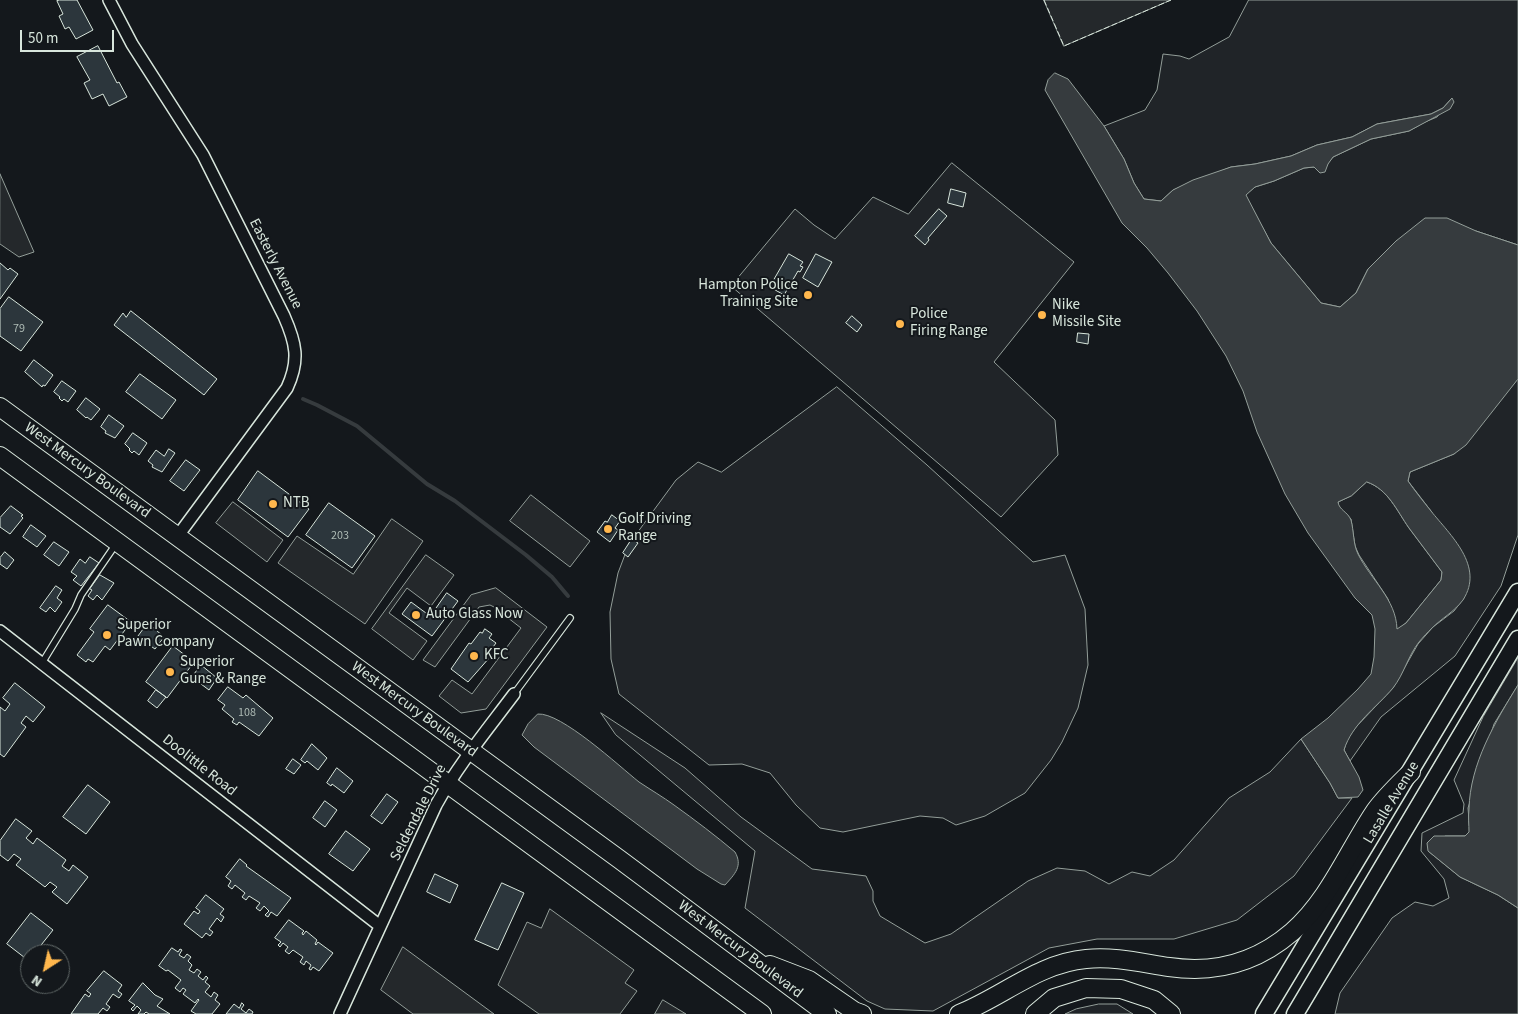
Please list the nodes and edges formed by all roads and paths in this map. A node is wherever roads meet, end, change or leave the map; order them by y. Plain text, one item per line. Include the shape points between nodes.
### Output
1 (109, 0) edge
2 (0, 407) edge
3 (0, 456) edge
4 (177, 537) junction
5 (118, 542) junction
6 (1518, 592) edge
7 (570, 618) dead end
8 (0, 631) edge
9 (1518, 639) edge
10 (42, 663) junction
11 (514, 694) joint
12 (470, 752) junction
13 (1411, 772) junction
14 (448, 783) junction
15 (380, 926) junction
16 (749, 956) junction
17 (340, 1014) edge
18 (762, 1014) edge
19 (827, 1014) edge
20 (862, 1014) edge
21 (959, 1014) edge
22 (1035, 1014) edge
23 (1171, 1014) edge
24 (1264, 1014) edge
25 (1295, 1014) edge

1 - 4 street, Easterly Avenue via 132,44 203,155 284,316 296,353 294,372 287,388
2 - 4 main road, West Mercury Boulevard
3 - 5 main road
4 - 12 main road, West Mercury Boulevard
5 - 10 lane via 81,595
5 - 14 main road
6 - 13 main road, Lasalle Avenue
7 - 11 lane, Seldendale Drive
8 - 10 street, Doolittle Road
9 - 25 main road, Lasalle Avenue
10 - 15 street, Doolittle Road
11 - 12 street, Seldendale Drive
12 - 14 street, Seldendale Drive
12 - 16 main road, West Mercury Boulevard
13 - 21 main road via 1376,809 1314,909 1271,948 1225,967 1197,969 1086,958 1042,970
13 - 24 main road, Lasalle Avenue
14 - 15 street, Seldendale Drive
14 - 18 main road
15 - 17 street, Seldendale Drive
16 - 19 main road, West Mercury Boulevard
16 - 20 main road via 809,980
22 - 23 main road via 1054,998 1086,988 1122,989 1154,1000

